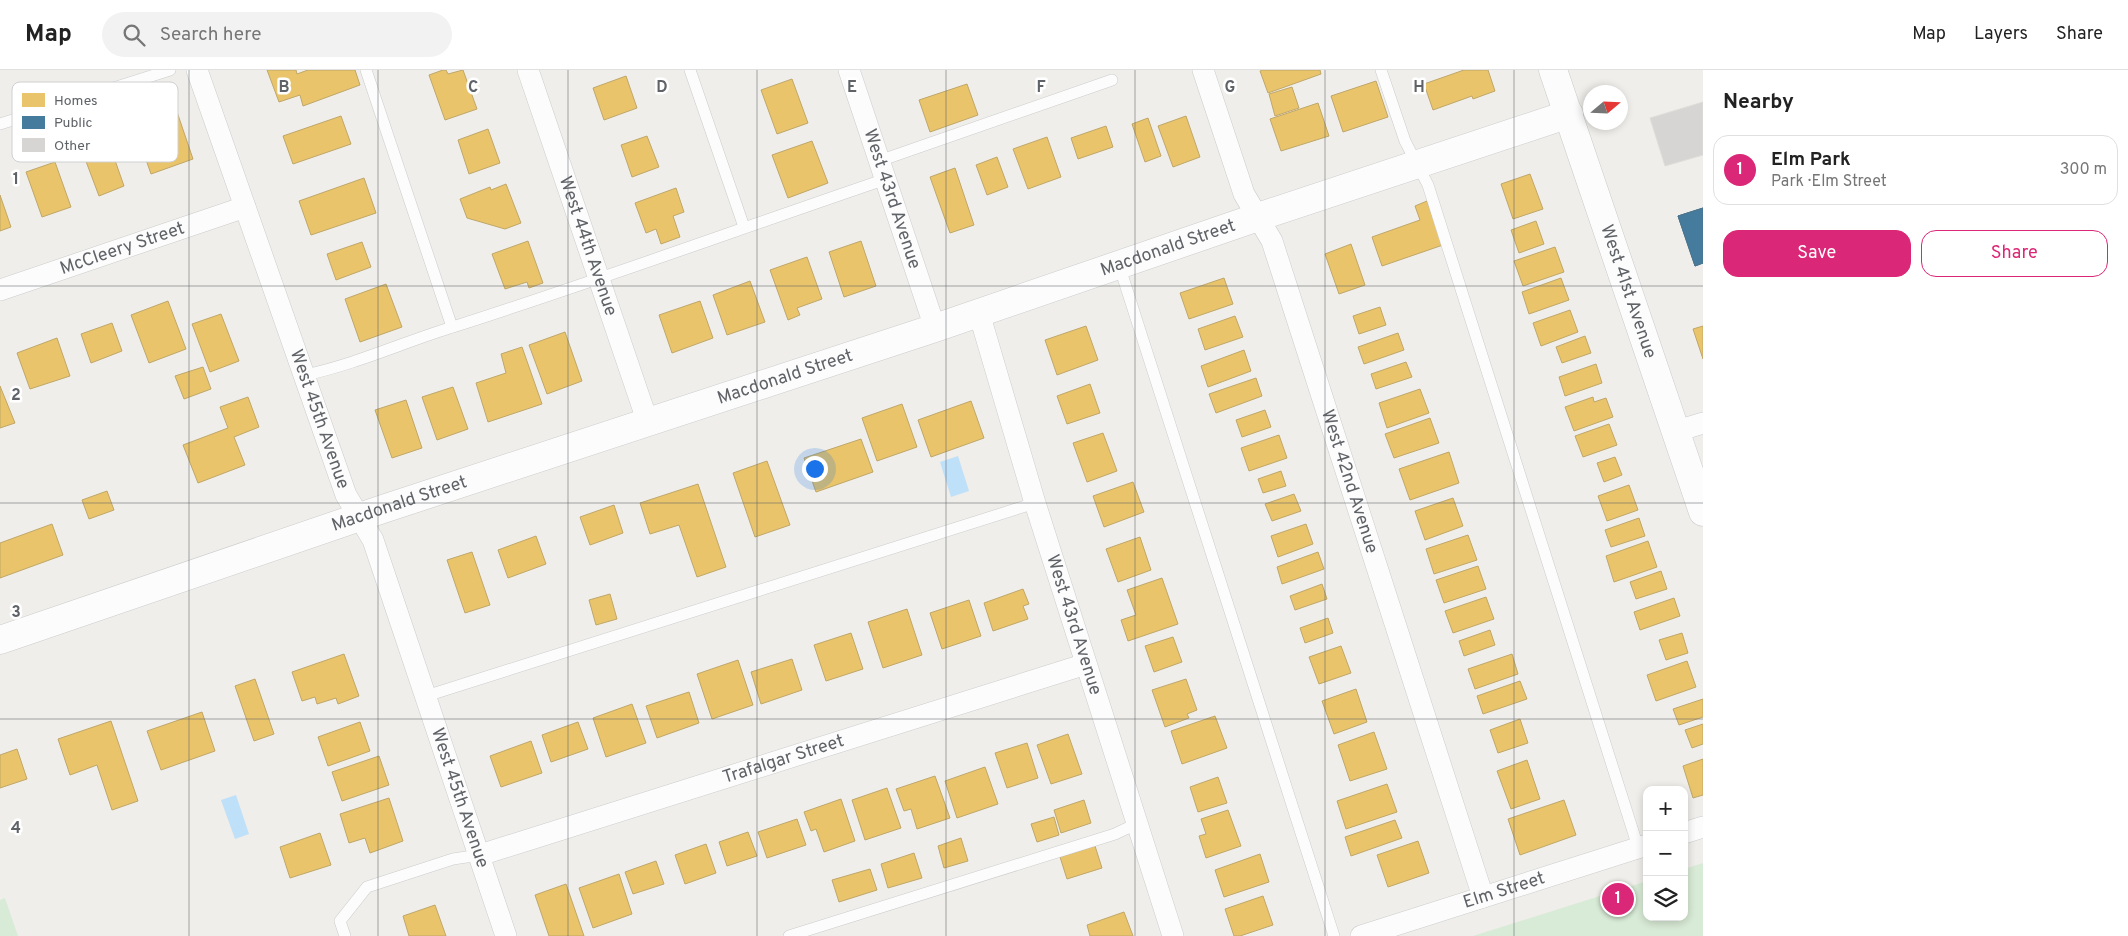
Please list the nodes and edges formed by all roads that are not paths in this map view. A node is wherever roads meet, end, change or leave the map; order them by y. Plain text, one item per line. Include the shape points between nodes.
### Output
1 (170, 70) edge
2 (197, 70) edge
3 (366, 70) edge
4 (528, 70) edge
5 (690, 70) edge
6 (849, 70) edge
7 (1202, 70) edge
8 (1380, 70) edge
9 (1553, 70) edge
10 (1112, 80) dead end
11 (132, 82) edge
12 (1569, 114) junction
13 (12, 120) edge
14 (0, 124) edge
15 (1417, 164) junction
16 (882, 170) junction
17 (245, 207) junction
18 (1258, 216) junction
19 (744, 227) junction
20 (1119, 264) junction
21 (599, 279) junction
22 (0, 290) edge
23 (979, 313) junction
24 (452, 327) junction
25 (935, 328) junction
26 (305, 374) junction
27 (648, 423) junction
28 (1703, 423) edge
29 (1677, 432) junction
30 (1034, 504) junction
31 (1703, 512) edge
32 (359, 518) junction
33 (0, 640) edge
34 (1086, 664) junction
35 (426, 696) junction
36 (1138, 822) junction
37 (1703, 827) edge
38 (1688, 832) edge
39 (1642, 846) edge
40 (480, 855) junction
41 (1483, 897) junction
42 (345, 936) edge
43 (506, 936) edge
44 (789, 936) edge
45 (1173, 936) edge
46 (1334, 936) edge
47 (1362, 936) edge

1 - 11 lane
2 - 17 street, West 45th Avenue
3 - 24 lane
4 - 21 street, West 44th Avenue
5 - 19 lane
6 - 16 street, West 43rd Avenue
7 - 18 street, West 42nd Avenue via 1244,194
8 - 15 lane via 1405,141
9 - 12 street, West 41st Avenue
10 - 16 lane
12 - 15 street, Macdonald Street
12 - 29 street, West 41st Avenue
13 - 14 lane
15 - 18 street, Macdonald Street
15 - 39 lane via 1428,185
16 - 19 lane
16 - 25 street, West 43rd Avenue
17 - 22 street, McCleery Street
17 - 26 street, West 45th Avenue
18 - 20 street, Macdonald Street
18 - 41 street, West 42nd Avenue via 1272,241
19 - 21 lane
20 - 23 street, Macdonald Street
20 - 46 lane
21 - 24 lane
21 - 27 street, West 44th Avenue
23 - 25 street, Macdonald Street
23 - 30 street, West 43rd Avenue
24 - 26 lane via 327,370
25 - 27 street, Macdonald Street
26 - 32 street, West 45th Avenue via 346,495
27 - 32 street, Macdonald Street
28 - 29 street
29 - 31 street, West 41st Avenue
30 - 34 street, West 43rd Avenue
30 - 35 lane
32 - 33 street, Macdonald Street
32 - 35 street, West 45th Avenue via 373,540
34 - 36 street, West 43rd Avenue
34 - 40 street, Trafalgar Street
35 - 40 street, West 45th Avenue
36 - 44 lane via 1115,834
36 - 45 street, West 43rd Avenue
37 - 38 street
39 - 41 street, Elm Street
40 - 42 lane via 454,859 367,887 340,921
40 - 43 street, West 45th Avenue
41 - 47 street, Elm Street

